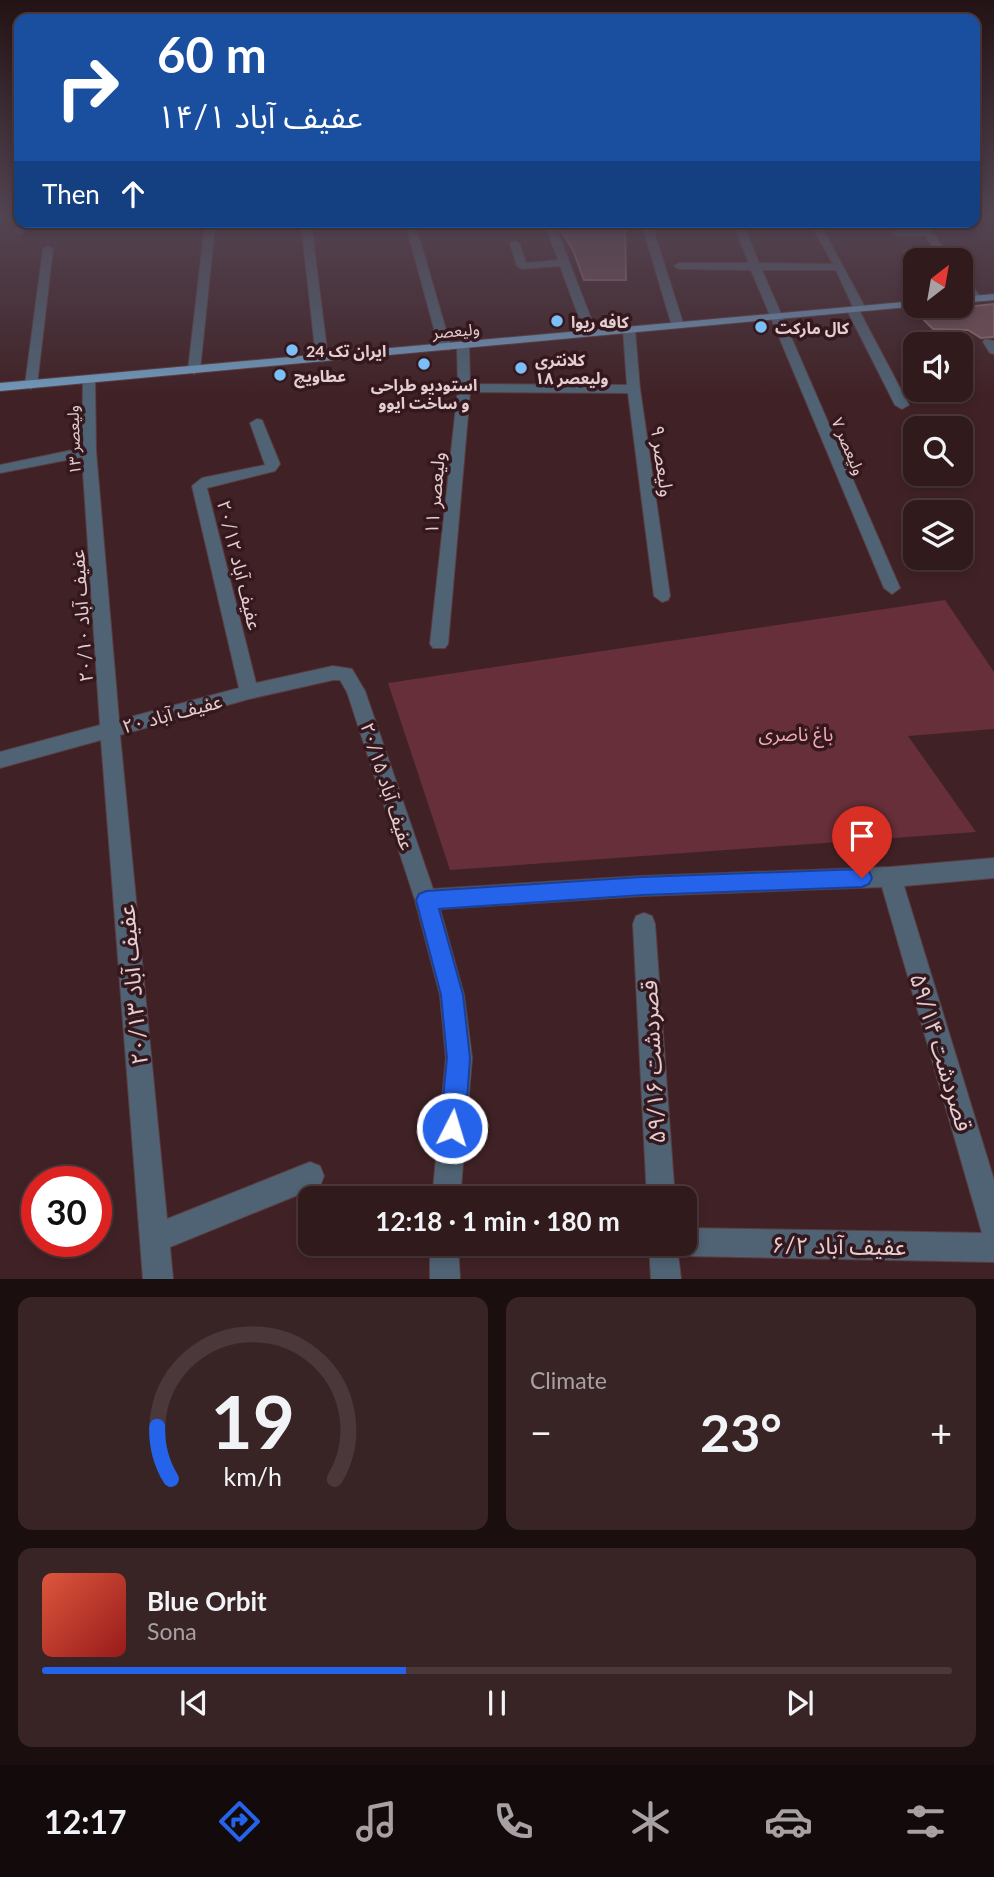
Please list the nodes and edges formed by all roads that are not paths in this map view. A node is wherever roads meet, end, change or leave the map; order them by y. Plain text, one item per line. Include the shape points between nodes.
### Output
1 (45, 277) edge
2 (204, 277) edge
3 (312, 277) edge
4 (425, 277) edge
5 (570, 277) edge
6 (663, 277) edge
7 (760, 277) edge
8 (844, 277) edge
9 (973, 295) edge
10 (994, 297) edge
11 (973, 299) edge
12 (976, 299) junction
13 (903, 305) edge
14 (856, 309) junction
15 (775, 317) junction
16 (678, 326) junction
17 (629, 330) junction
18 (592, 334) junction
19 (463, 345) junction
20 (445, 347) junction
21 (322, 358) junction
22 (194, 370) junction
23 (89, 380) junction
24 (31, 385) junction
25 (0, 387) edge
26 (464, 388) junction
27 (634, 389) junction
28 (902, 405) dead end
29 (257, 423) dead end
30 (89, 451) junction
31 (0, 469) edge
32 (93, 500) joint
33 (892, 588) dead end
34 (662, 596) dead end
35 (439, 644) dead end
36 (346, 674) joint
37 (249, 692) junction
38 (110, 730) junction
39 (0, 760) edge
40 (994, 868) edge
41 (890, 877) junction
42 (426, 900) junction
43 (644, 924) dead end
44 (310, 1176) dead end
45 (447, 1186) edge
46 (660, 1186) edge
47 (994, 1227) edge
48 (154, 1239) junction
49 (697, 1242) edge
50 (994, 1248) edge
51 (444, 1256) edge
52 (664, 1256) edge
53 (158, 1279) edge
54 (445, 1279) edge
55 (666, 1279) edge

1 - 24 street
2 - 22 street
3 - 21 street
4 - 20 street
5 - 18 street
6 - 16 street
7 - 15 street, ۷ ولیعصر
8 - 14 street
9 - 12 street
10 - 12 main road
11 - 12 main road
13 - 14 main road, ولیعصر
14 - 15 main road, ولیعصر
14 - 28 street
15 - 16 main road, ولیعصر
15 - 33 street, ۷ ولیعصر
16 - 17 main road, ولیعصر
17 - 18 main road, ولیعصر
17 - 27 street, ۹ ولیعصر
18 - 19 main road, ولیعصر
19 - 20 main road, ولیعصر
19 - 26 street, ۱۱ ولیعصر
20 - 21 main road, ولیعصر
21 - 22 main road, ولیعصر
22 - 23 main road, ولیعصر
23 - 24 main road, ولیعصر
23 - 30 street, ۱۳ ولیعصر
24 - 25 main road, ولیعصر
26 - 27 street
26 - 35 street, ۱۱ ولیعصر
27 - 34 street, ۹ ولیعصر
29 - 37 street, عفیف آباد ۲۰/۱۲ via 273,464 270,468 199,486
30 - 31 street
30 - 32 street, ۱۳ ولیعصر
32 - 38 street, عفیف آباد ۲۰/۱۰
36 - 37 street, عفیف آباد ۲۰
36 - 42 street, عفیف آباد ۲۰/۱۵ via 356,691
37 - 38 street, عفیف آباد ۲۰
38 - 39 street, عفیف آباد ۲۰
38 - 48 street, عفیف آباد ۲۰/۱۳
40 - 41 street
41 - 42 street
41 - 47 street, ۵۹/۱۴ قصردشت
42 - 45 street, عفیف آباد ۲۰/۱۵ via 452,995 458,1058
43 - 46 street, ۵۹/۱۶ قصردشت
44 - 48 street
48 - 53 street, عفیف آباد ۲۰/۱۳
49 - 50 street, عفیف آباد ۶/۲
51 - 54 street
52 - 55 street

